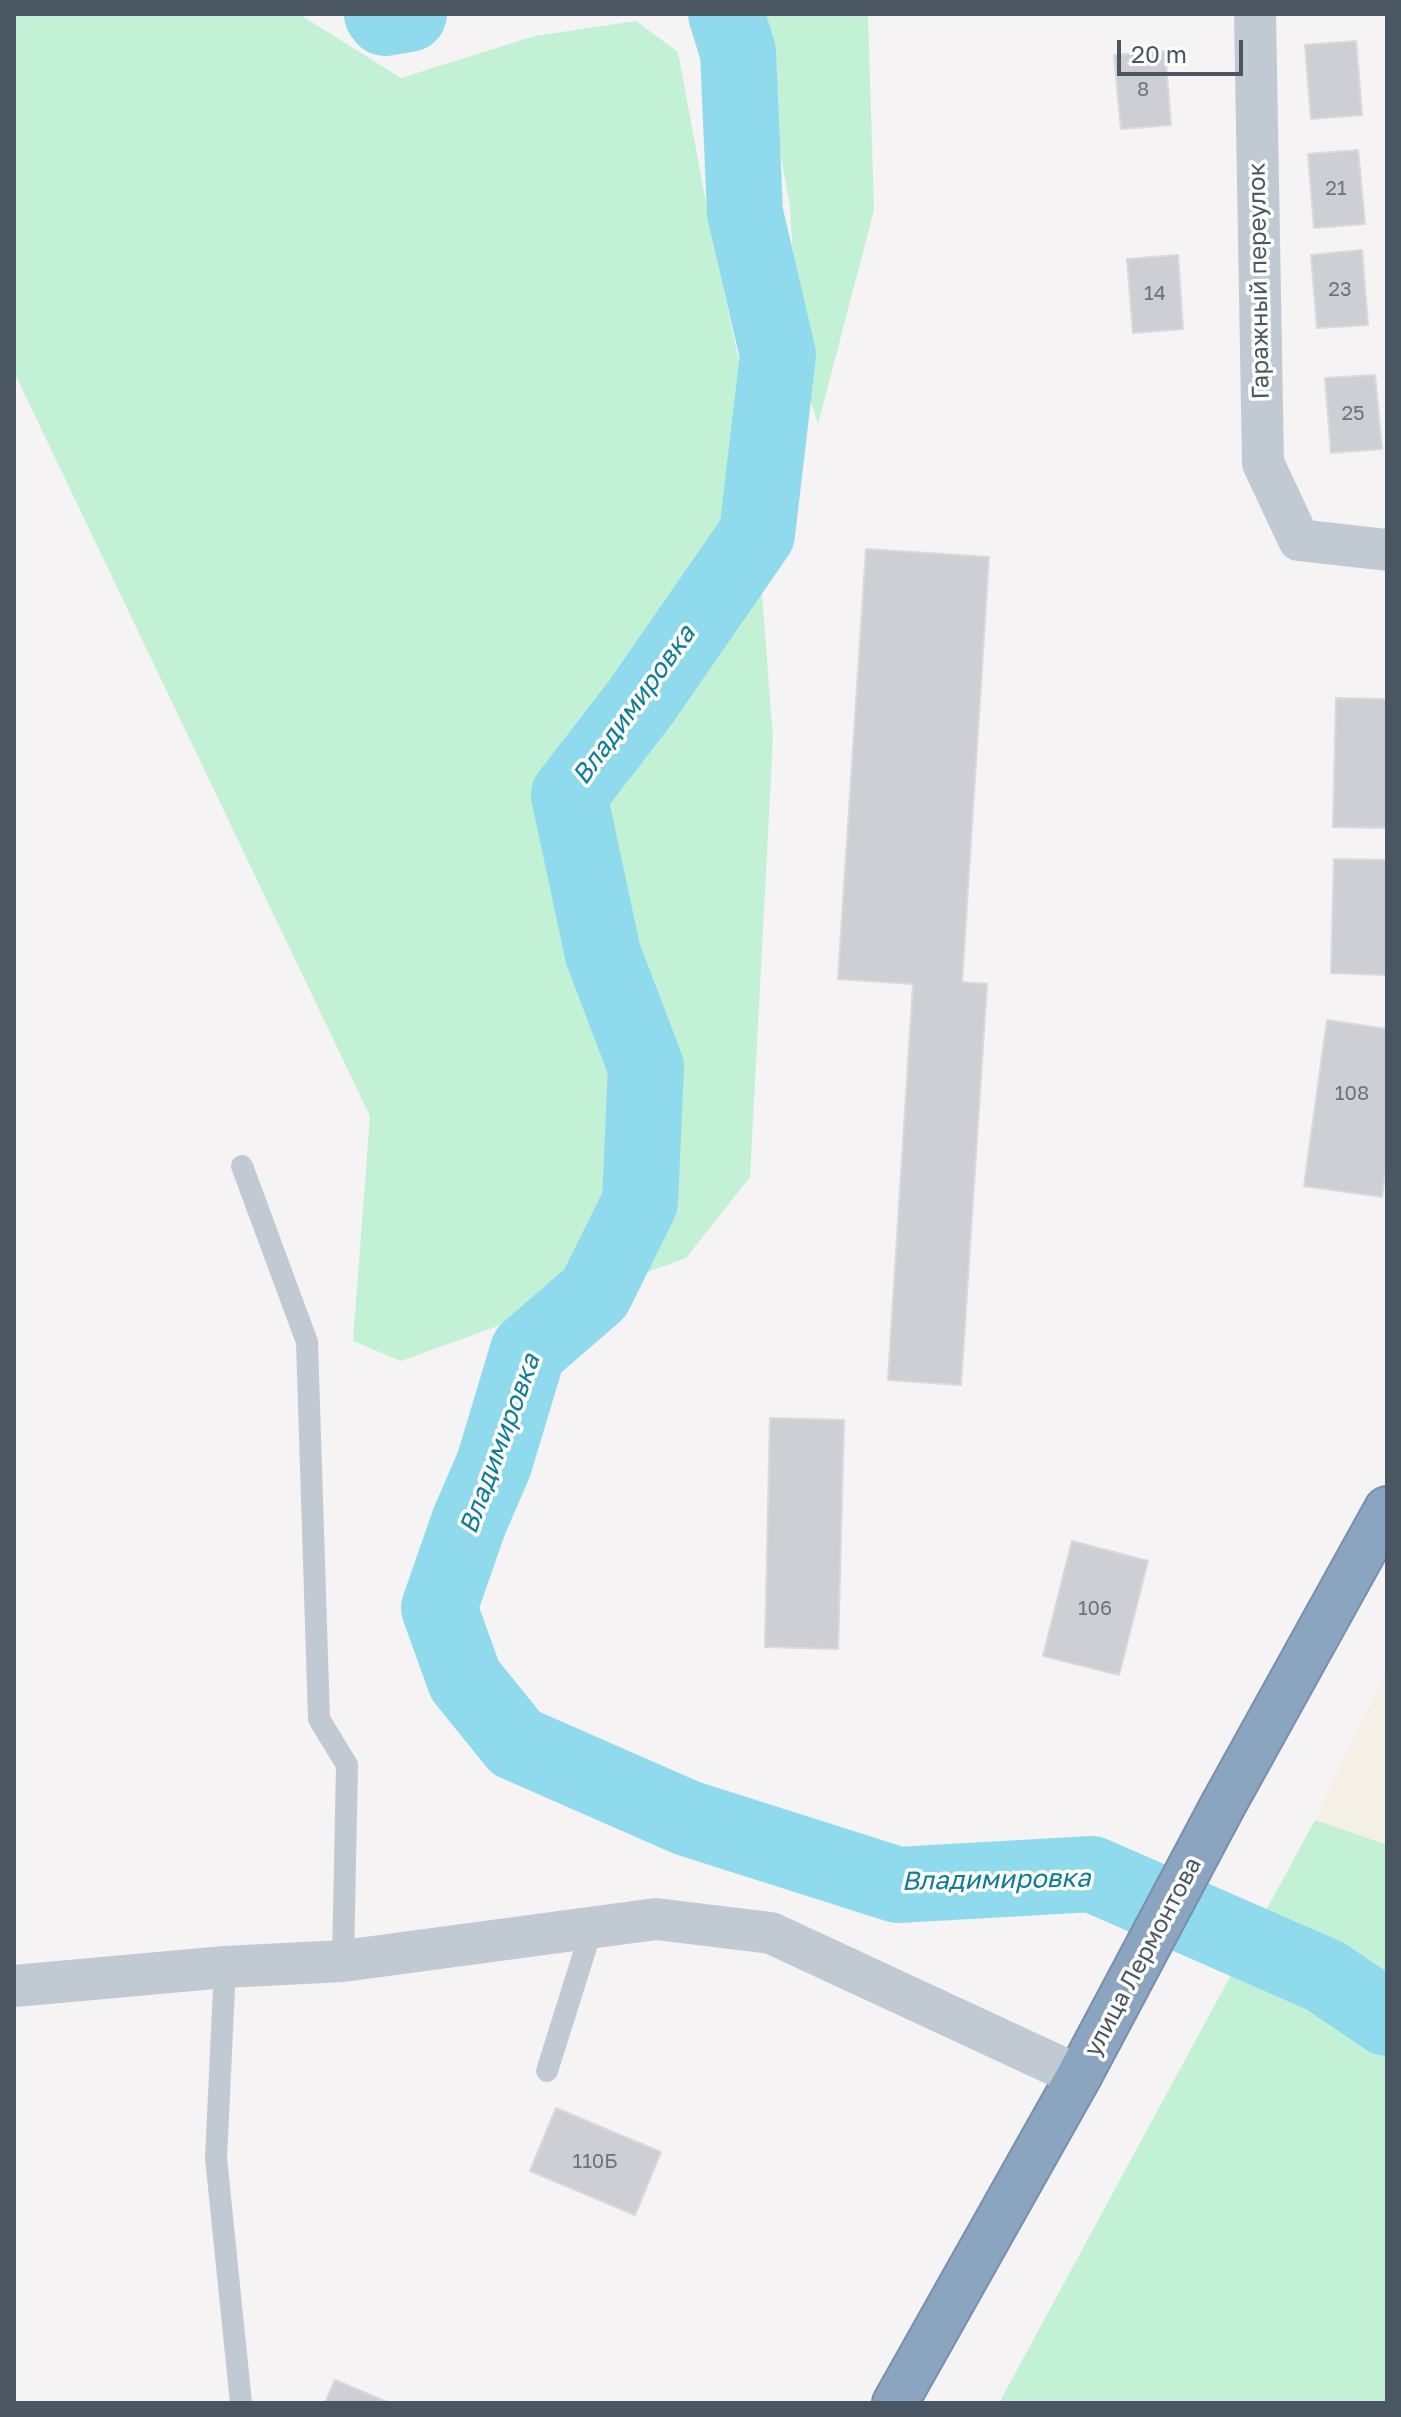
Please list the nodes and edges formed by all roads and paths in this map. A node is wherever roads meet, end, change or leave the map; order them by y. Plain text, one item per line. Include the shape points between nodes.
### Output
1 (1255, 14) edge
2 (1387, 550) edge
3 (242, 1166) dead end
4 (1387, 1509) edge
5 (592, 1928) junction
6 (343, 1961) junction
7 (225, 1967) junction
8 (14, 1986) edge
9 (547, 2071) dead end
10 (1079, 2076) junction
11 (241, 2403) edge
12 (895, 2403) edge

1 - 2 street, Гаражный переулок via 1263,463 1299,540
3 - 6 lane via 307,1342 319,1719 347,1765
4 - 10 highway, улица Лермонтова
5 - 6 street
5 - 9 lane
5 - 10 street via 656,1919 771,1933
6 - 7 street
7 - 8 street
7 - 11 lane via 216,2158
10 - 12 highway, улица Лермонтова

